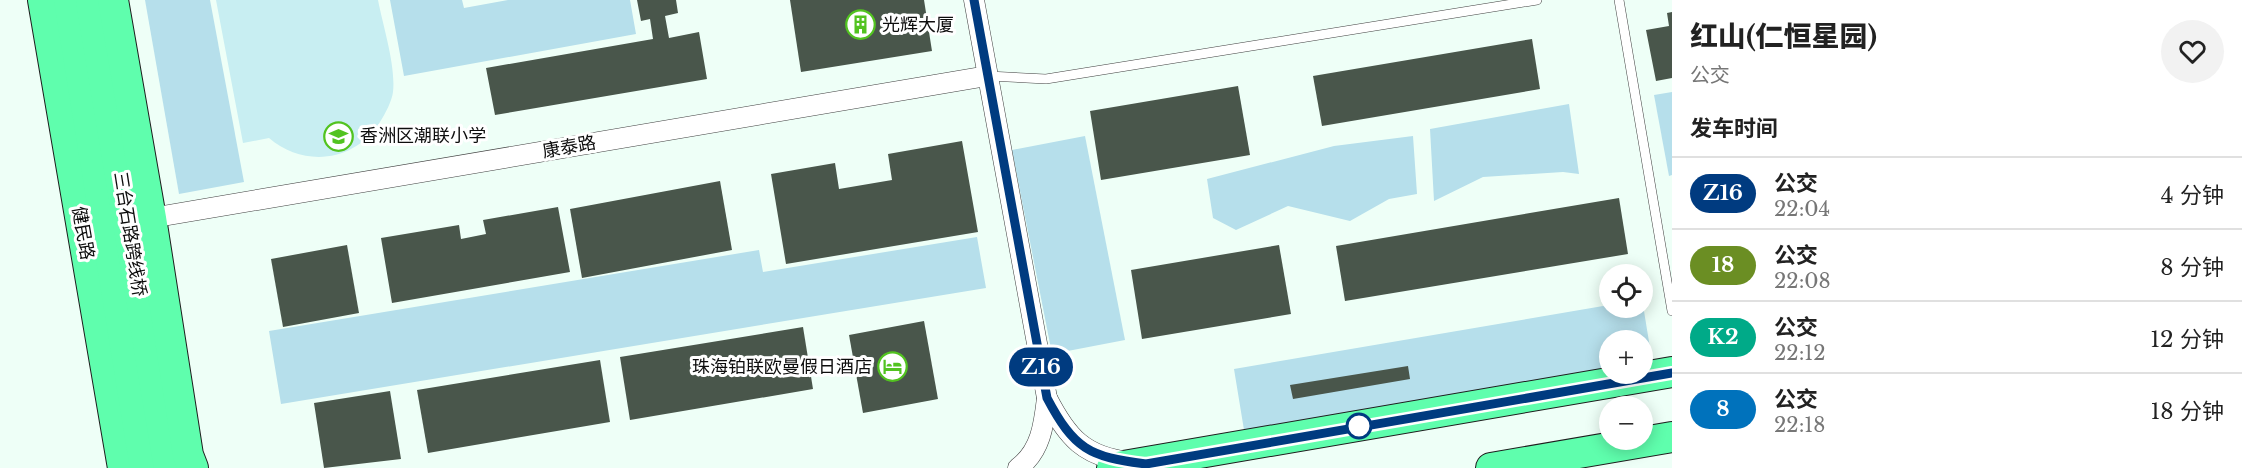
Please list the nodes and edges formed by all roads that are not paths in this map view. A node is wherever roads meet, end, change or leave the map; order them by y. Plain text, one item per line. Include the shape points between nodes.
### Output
1 (43, 0) edge
2 (69, 0) edge
3 (91, 0) edge
4 (113, 0) edge
5 (974, 0) edge
6 (1537, 0) edge
7 (1618, 0) edge
8 (987, 76) junction
9 (151, 218) junction
10 (1672, 311) edge
11 (1672, 372) edge
12 (1047, 398) junction
13 (1672, 437) edge
14 (183, 464) edge
15 (1146, 464) junction
16 (130, 467) edge
17 (1018, 468) edge
18 (1112, 468) edge
19 (1491, 468) edge

1 - 16 main road, 健民路
2 - 16 main road, 三台石路跨线桥
3 - 14 main road, 三台石路跨线桥
4 - 9 main road
5 - 8 street
6 - 8 lane via 1046,79
7 - 10 lane
8 - 9 street, 康泰路
8 - 12 street
9 - 14 main road
11 - 15 main road
12 - 15 street via 1077,444 1098,454
12 - 17 street via 1044,427 1036,447
13 - 19 main road
15 - 18 main road

